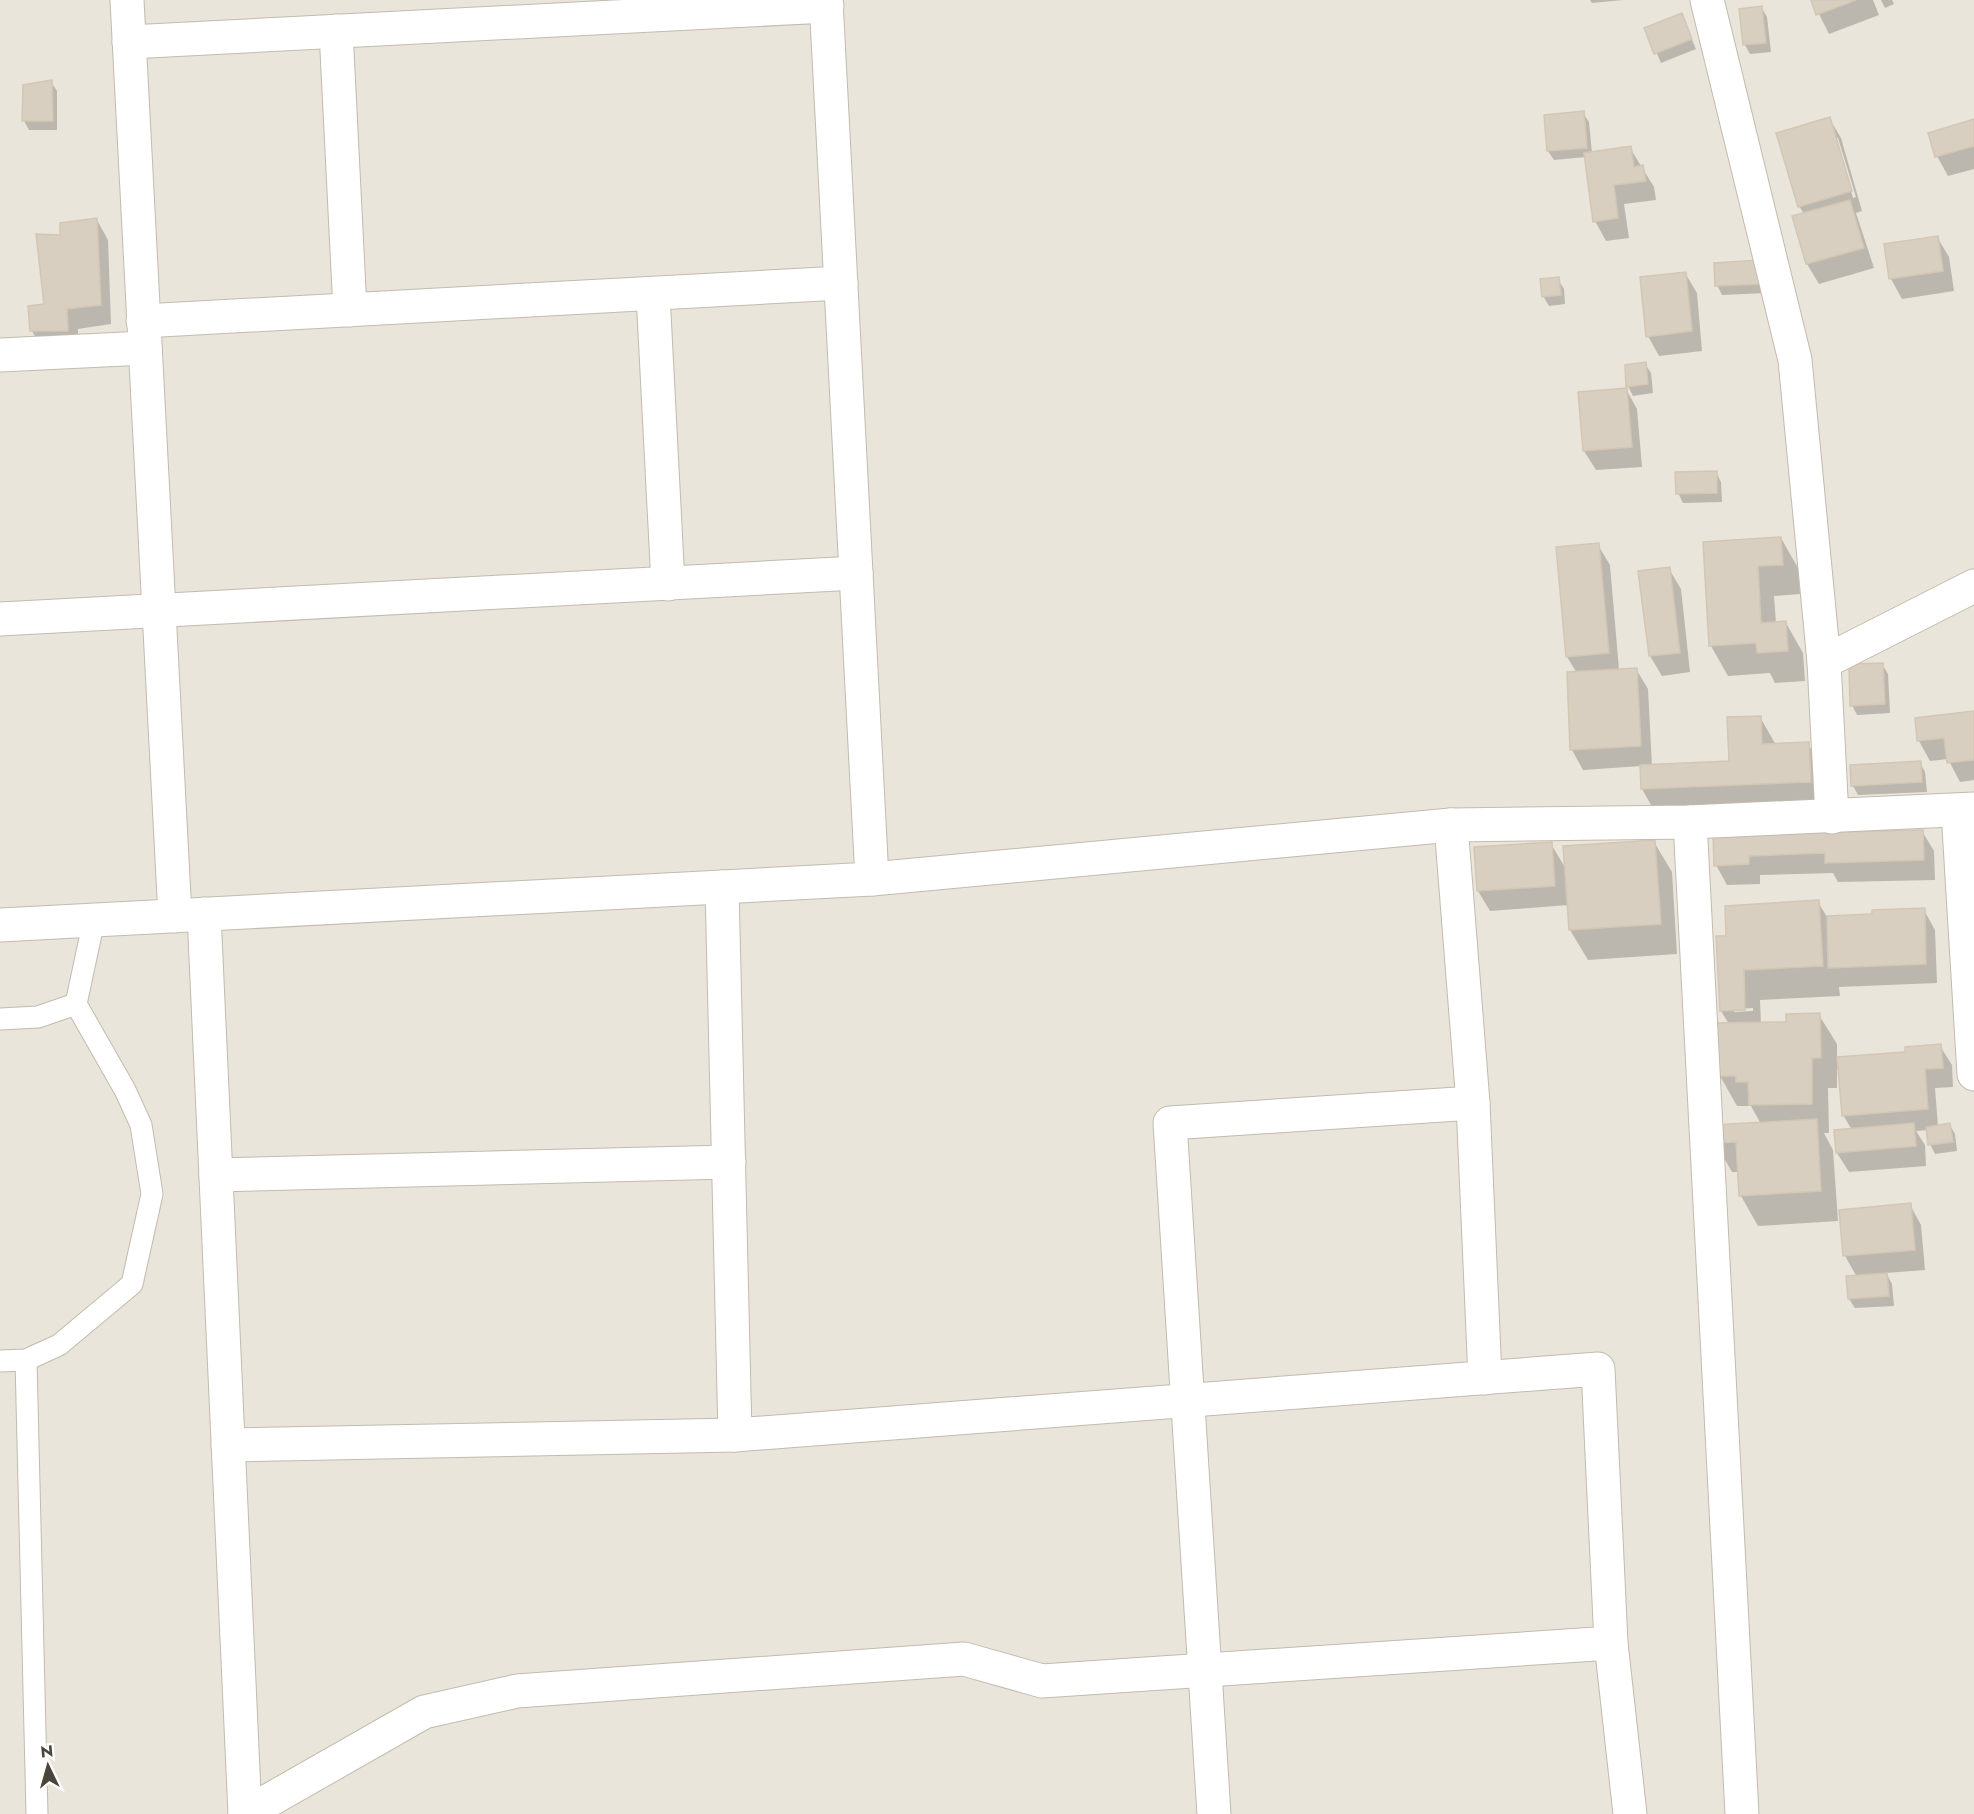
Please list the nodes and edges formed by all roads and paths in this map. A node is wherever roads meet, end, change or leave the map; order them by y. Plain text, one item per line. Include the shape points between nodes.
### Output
1 (127, 0) edge
2 (1707, 0) edge
3 (826, 3) edge
4 (336, 31) junction
5 (129, 42) junction
6 (841, 283) junction
7 (653, 294) junction
8 (350, 310) junction
9 (144, 334) junction
10 (0, 355) edge
11 (856, 573) junction
12 (668, 584) junction
13 (1974, 586) edge
14 (159, 610) junction
15 (0, 619) edge
16 (1824, 662) junction
17 (1966, 810) edge
18 (1832, 817) junction
19 (1690, 822) junction
20 (1451, 825) junction
21 (872, 879) junction
22 (722, 887) junction
23 (190, 915) junction
24 (94, 920) junction
25 (0, 925) edge
26 (76, 1004) junction
27 (0, 1019) edge
28 (1974, 1074) edge
29 (1473, 1103) junction
30 (729, 1162) junction
31 (216, 1175) junction
32 (0, 1360) edge
33 (26, 1360) junction
34 (1485, 1378) junction
35 (1187, 1401) junction
36 (735, 1435) junction
37 (228, 1445) junction
38 (1611, 1643) junction
39 (1205, 1670) junction
40 (37, 1814) edge
41 (245, 1814) edge
42 (1214, 1814) edge
43 (1630, 1814) edge
44 (1742, 1814) edge

1 - 5 street
2 - 16 street via 1795,360
3 - 4 street
3 - 6 street
4 - 5 street
4 - 8 street
5 - 9 street
6 - 7 street
6 - 11 street
7 - 8 street
7 - 12 street
8 - 9 street
9 - 10 street
9 - 14 street
11 - 12 street
11 - 21 street
12 - 14 street
13 - 16 street
14 - 15 street
14 - 23 street
16 - 18 street
17 - 18 street
17 - 28 street
18 - 19 street
19 - 20 street
19 - 44 street
20 - 21 street
20 - 29 street
21 - 22 street
22 - 23 street
22 - 30 street
23 - 24 street
23 - 31 street
24 - 25 street
24 - 26 lane
26 - 27 lane via 38,1017
26 - 33 lane via 141,1125 152,1194 132,1284 59,1345
29 - 34 street
29 - 35 street via 1170,1123
30 - 31 street
30 - 36 street
31 - 37 street
32 - 33 lane
33 - 40 lane
34 - 35 street
34 - 38 street via 1598,1369
35 - 36 street
35 - 39 street
36 - 37 street
37 - 41 street
38 - 39 street
38 - 43 street
39 - 41 street via 1042,1682 964,1659 517,1691 424,1712
39 - 42 street

